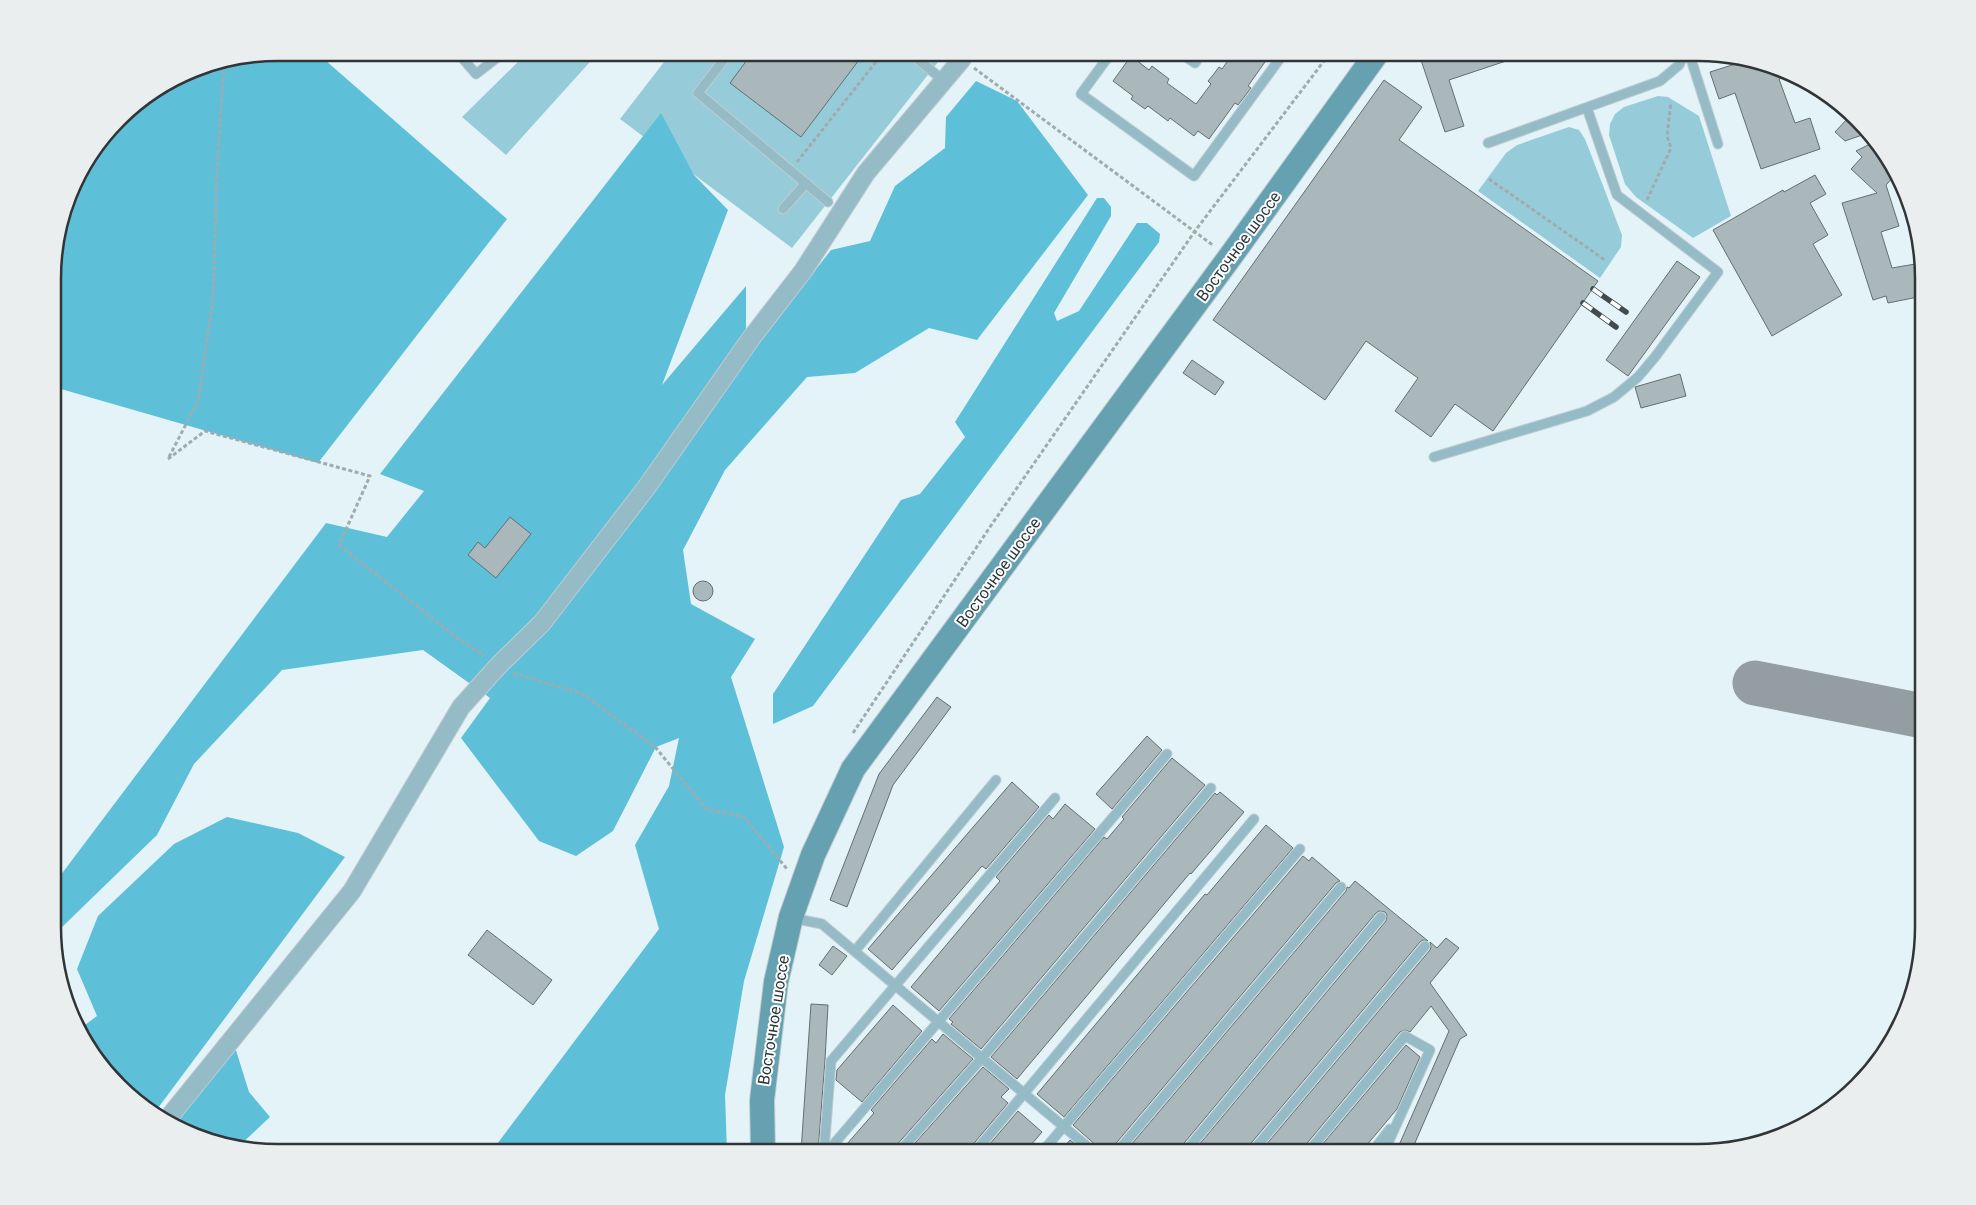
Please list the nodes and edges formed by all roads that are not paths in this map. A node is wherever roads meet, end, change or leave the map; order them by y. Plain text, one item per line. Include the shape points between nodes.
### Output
1 (465, 61) edge
2 (492, 61) edge
3 (722, 61) edge
4 (921, 61) edge
5 (960, 61) edge
6 (1105, 61) edge
7 (1277, 61) edge
8 (1371, 61) edge
9 (1682, 61) edge
10 (1690, 61) edge
11 (944, 80) junction
12 (1586, 108) junction
13 (1488, 143) dead end
14 (1718, 144) dead end
15 (806, 183) junction
16 (828, 202) dead end
17 (783, 209) dead end
18 (1434, 457) dead end
19 (1167, 754) dead end
20 (996, 780) dead end
21 (1211, 788) dead end
22 (1055, 798) dead end
23 (1254, 819) dead end
24 (1300, 849) dead end
25 (1341, 887) dead end
26 (1381, 917) dead end
27 (792, 918) junction
28 (1425, 946) dead end
29 (855, 951) junction
30 (895, 985) junction
31 (938, 1022) junction
32 (982, 1058) junction
33 (1024, 1094) junction
34 (170, 1116) edge
35 (1398, 1119) junction
36 (1064, 1127) junction
37 (763, 1144) edge
38 (826, 1144) edge
39 (833, 1144) edge
40 (906, 1144) edge
41 (982, 1144) edge
42 (1049, 1144) edge
43 (1084, 1144) edge
44 (1124, 1144) edge
45 (1192, 1144) edge
46 (1259, 1144) edge
47 (1315, 1144) edge
48 (1378, 1144) edge
49 (1387, 1144) edge

1 - 2 lane via 476,74
3 - 15 lane via 698,93
4 - 11 lane
5 - 11 street
6 - 7 lane via 1081,94 1194,176
8 - 27 main road, Восточное шоссе via 853,769 813,855
9 - 12 lane via 1660,82
10 - 14 lane
11 - 34 street via 866,173 803,271 752,337 646,488 542,623 462,707 352,891
12 - 13 lane
12 - 18 lane via 1617,195 1718,272 1638,377 1614,397 1587,411
15 - 16 lane
15 - 17 lane
19 - 31 lane
20 - 29 lane
21 - 32 lane
22 - 30 lane
23 - 33 lane
24 - 36 lane
25 - 44 lane
26 - 45 lane
27 - 29 lane via 822,924
27 - 37 main road, Восточное шоссе via 776,982 762,1100
28 - 46 lane
29 - 30 lane
30 - 31 lane
30 - 38 lane via 831,1061
31 - 32 lane
31 - 39 lane
32 - 33 lane
32 - 40 lane
33 - 36 lane
33 - 41 lane
35 - 47 lane via 1430,1050 1404,1036
35 - 48 lane
35 - 49 lane
36 - 42 lane
36 - 43 lane

